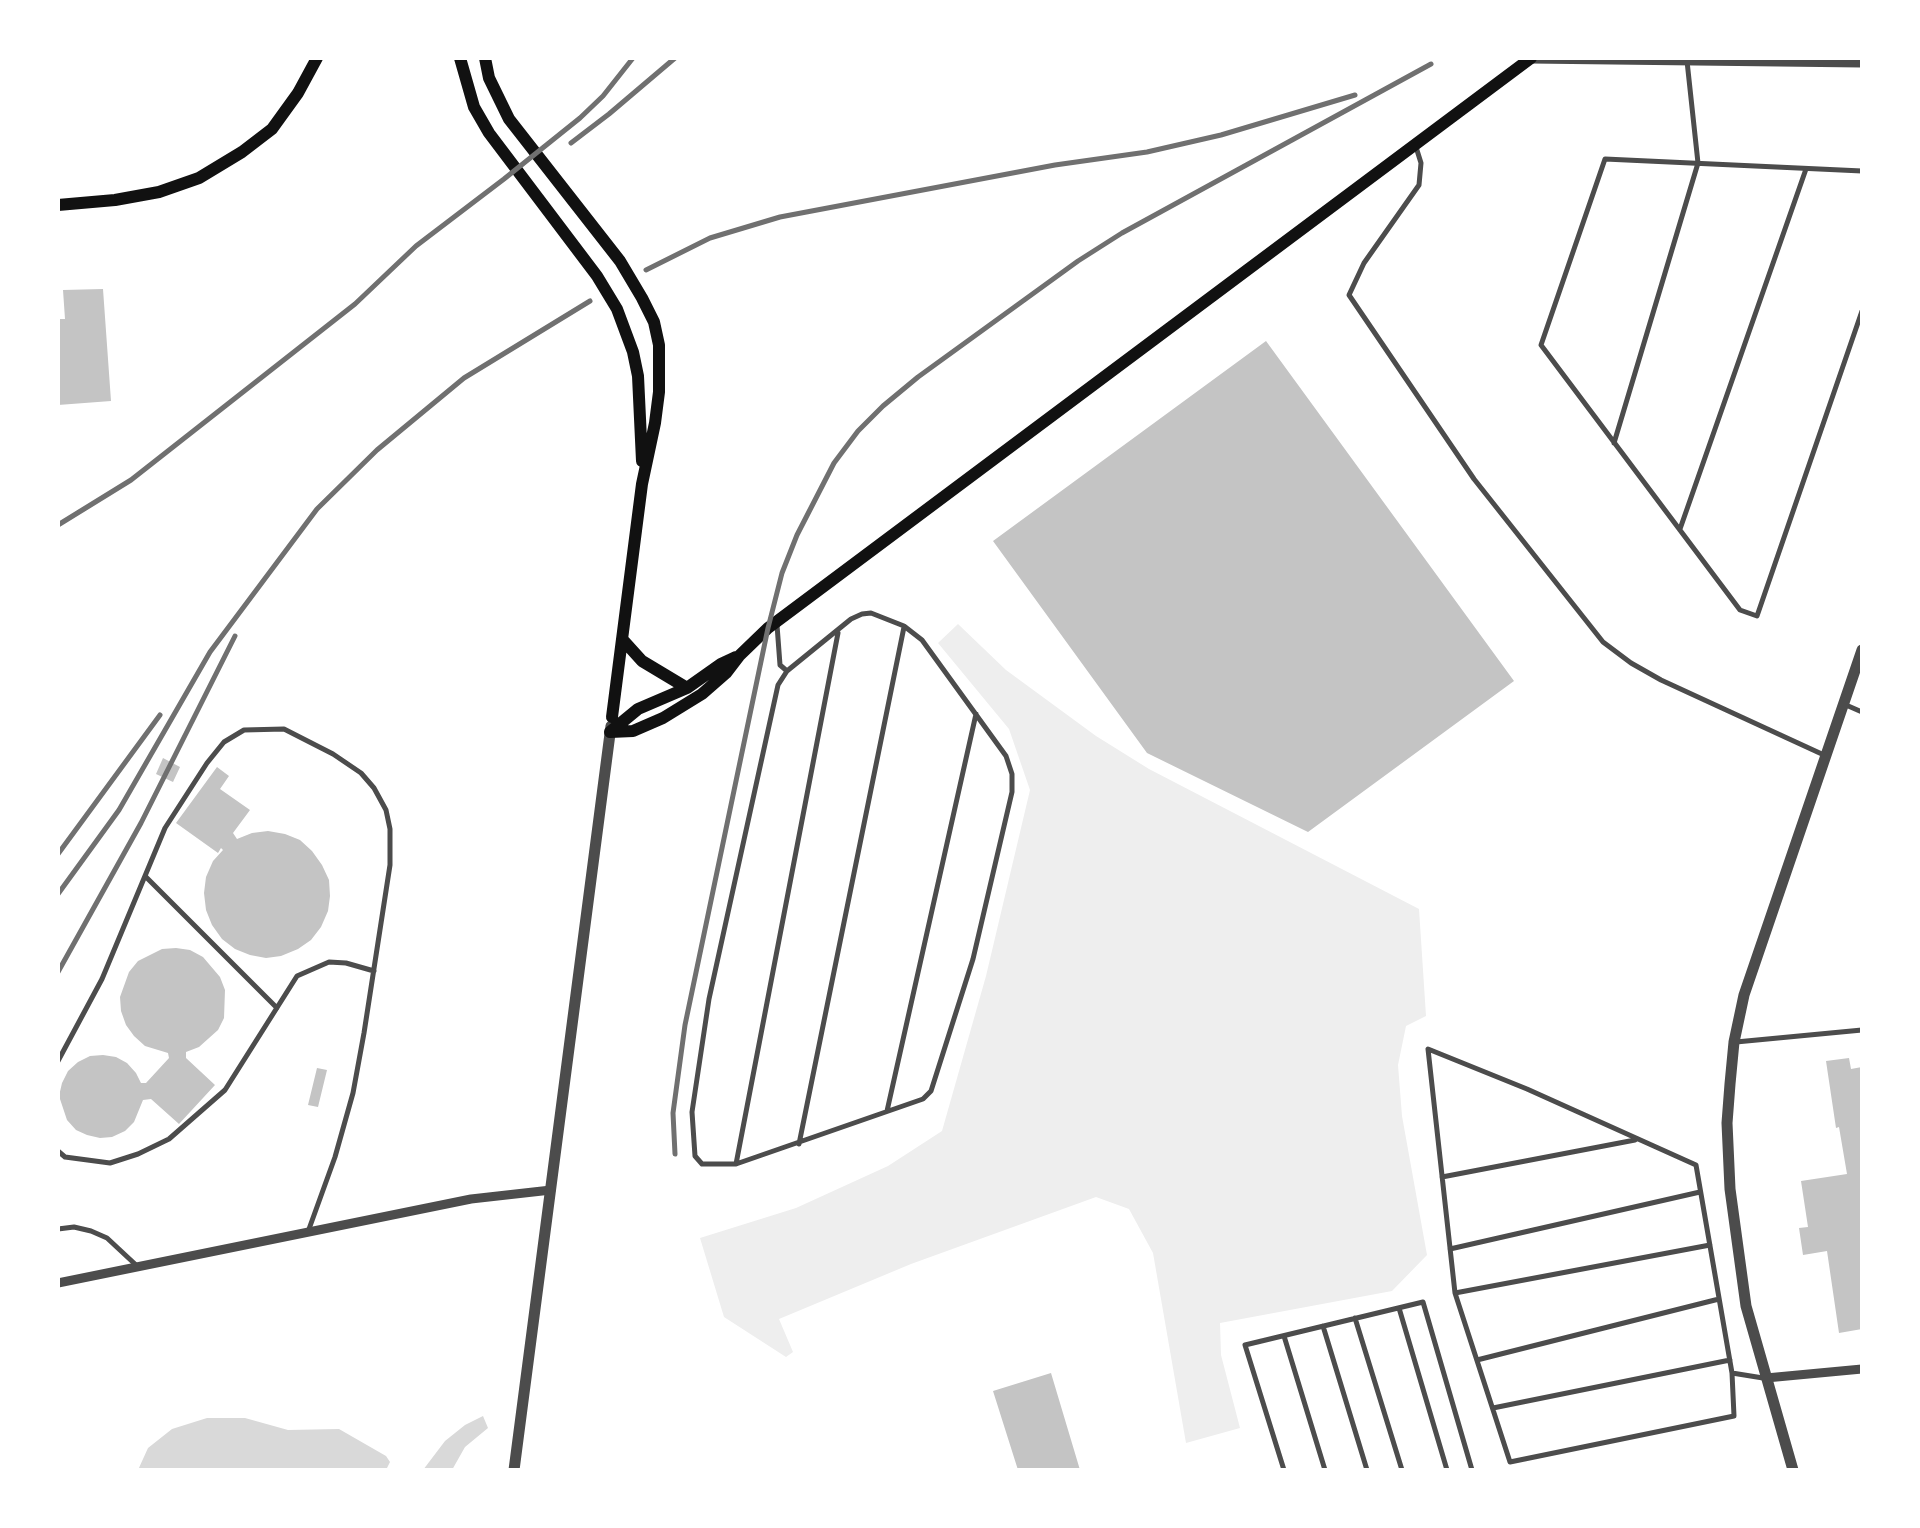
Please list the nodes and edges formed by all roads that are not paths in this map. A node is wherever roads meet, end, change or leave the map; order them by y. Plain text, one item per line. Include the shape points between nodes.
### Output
1 (317, 58) edge
2 (460, 58) edge
3 (485, 58) edge
4 (1530, 58) edge
5 (1687, 61) junction
6 (1862, 63) edge
7 (1416, 144) junction
8 (1698, 164) junction
9 (1806, 168) junction
10 (1862, 171) edge
11 (58, 206) edge
12 (1862, 311) edge
13 (1614, 443) junction
14 (642, 484) junction
15 (1680, 530) junction
16 (776, 622) junction
17 (904, 626) junction
18 (838, 630) junction
19 (623, 640) junction
20 (1862, 650) edge
21 (739, 656) junction
22 (787, 671) junction
23 (687, 688) junction
24 (1844, 704) junction
25 (1862, 712) edge
26 (976, 714) junction
27 (612, 717) joint
28 (610, 732) junction
29 (1826, 756) junction
30 (146, 877) junction
31 (374, 971) junction
32 (277, 1008) junction
33 (1862, 1030) edge
34 (1734, 1042) junction
35 (58, 1060) edge
36 (887, 1112) junction
37 (1638, 1140) junction
38 (799, 1144) junction
39 (58, 1151) edge
40 (736, 1164) junction
41 (1442, 1177) junction
42 (551, 1190) junction
43 (1700, 1192) junction
44 (58, 1229) edge
45 (308, 1232) junction
46 (1710, 1246) junction
47 (1450, 1248) junction
48 (138, 1267) junction
49 (58, 1282) edge
50 (1455, 1293) junction
51 (1719, 1299) junction
52 (1399, 1308) junction
53 (1355, 1318) junction
54 (1323, 1326) junction
55 (1284, 1336) junction
56 (1477, 1360) junction
57 (1730, 1360) junction
58 (1862, 1369) edge
59 (1732, 1373) junction
60 (1766, 1378) junction
61 (1492, 1408) junction
62 (514, 1470) edge
63 (1284, 1470) edge
64 (1325, 1470) edge
65 (1367, 1470) edge
66 (1402, 1470) edge
67 (1447, 1470) edge
68 (1472, 1470) edge
69 (1794, 1470) edge

1 - 11 main road via 272,130 199,178 159,192
2 - 14 main road via 474,107 490,133 617,309 638,376
3 - 14 main road via 509,119 620,261 654,322 659,392
4 - 5 street
4 - 7 main road
5 - 6 street
5 - 8 lane
7 - 16 main road
7 - 29 lane via 1419,186 1364,263 1349,296 1474,479 1603,642 1661,680
8 - 9 lane
8 - 13 lane
8 - 13 lane via 1604,159 1541,346
9 - 10 lane
9 - 15 lane
12 - 15 lane via 1757,616 1740,610
13 - 15 lane
14 - 19 main road
16 - 21 main road
16 - 22 lane via 780,665
17 - 18 lane via 870,613
17 - 26 lane via 922,640
17 - 38 lane
18 - 22 lane
18 - 40 lane
19 - 23 main road via 642,661
19 - 27 main road
20 - 24 street
21 - 23 main road
21 - 28 main road via 687,704 633,731
22 - 40 lane via 778,685 709,999 692,1112 702,1164
23 - 28 main road via 638,710
24 - 25 lane
24 - 29 street
26 - 36 lane
26 - 36 lane via 1006,756 1012,792 973,959 931,1091
27 - 28 street
28 - 42 street
29 - 34 street
30 - 31 lane via 165,828 224,742 244,730 284,729 361,774 386,810 390,864
30 - 32 lane
30 - 35 lane
31 - 32 lane via 329,962 310,968
31 - 45 lane via 353,1093
32 - 39 lane via 225,1090 170,1139 110,1163
33 - 34 lane
34 - 60 street via 1730,1188 1746,1306
36 - 38 lane
37 - 41 lane
37 - 41 lane via 1428,1049
37 - 43 lane via 1696,1166
38 - 40 lane
41 - 47 lane
42 - 45 street via 471,1198
42 - 62 street
43 - 46 lane
43 - 47 lane
44 - 48 lane via 107,1238
45 - 48 street
46 - 50 lane
46 - 51 lane
47 - 50 lane
48 - 49 street
50 - 56 lane
51 - 56 lane
51 - 57 lane
52 - 53 lane
52 - 67 lane
52 - 68 lane via 1423,1302
53 - 54 lane
53 - 66 lane
54 - 55 lane
54 - 65 lane
55 - 63 lane via 1245,1345
55 - 64 lane
56 - 61 lane
57 - 59 lane
57 - 61 lane
58 - 60 street
59 - 60 lane
59 - 61 lane via 1734,1416 1510,1462
60 - 69 street

